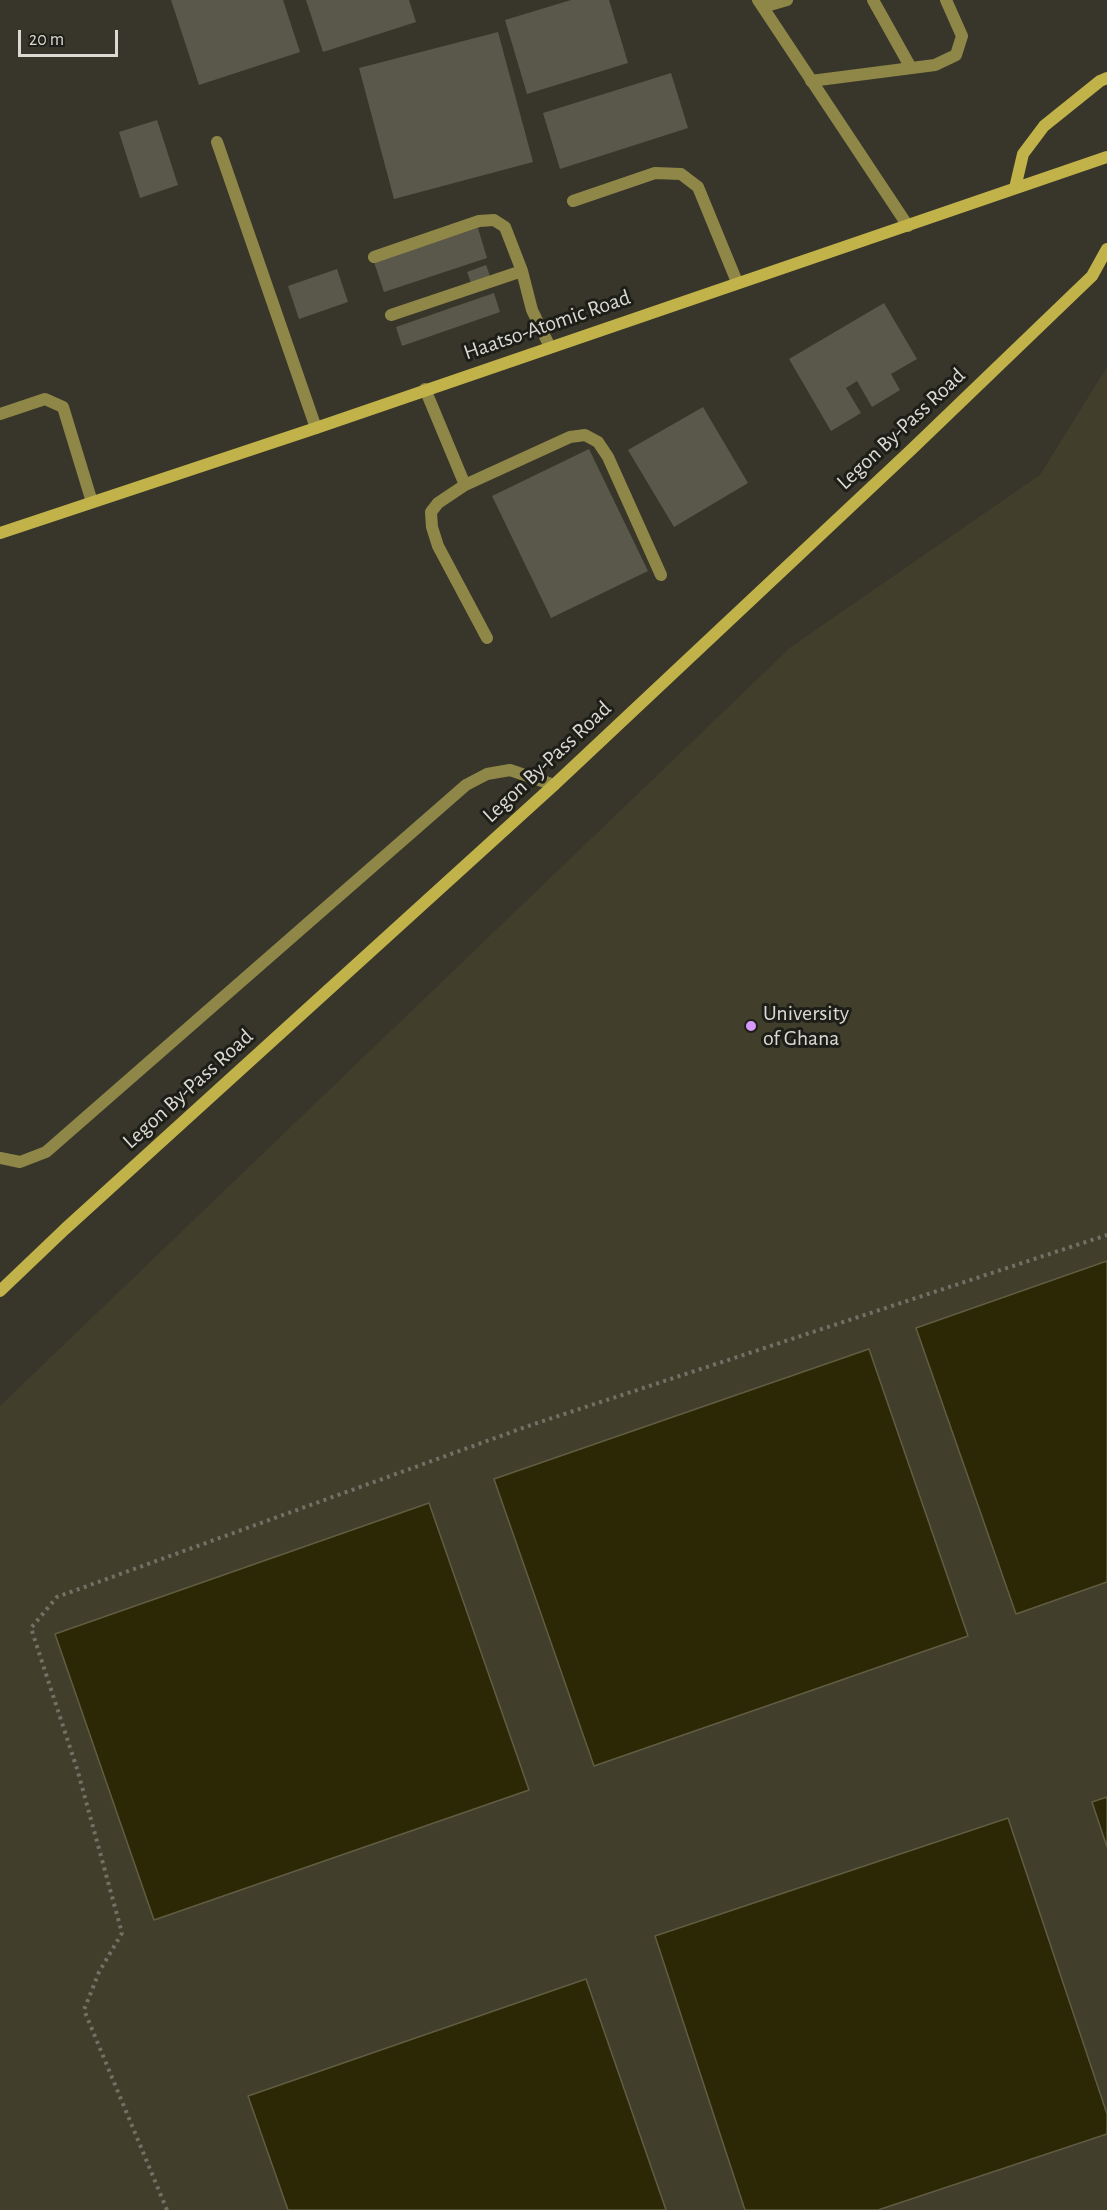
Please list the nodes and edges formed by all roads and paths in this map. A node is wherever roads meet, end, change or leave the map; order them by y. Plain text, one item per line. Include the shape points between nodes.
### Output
1 (787, 0) edge
2 (873, 0) edge
3 (946, 0) edge
4 (760, 4) edge
5 (911, 68) junction
6 (1107, 78) edge
7 (811, 81) junction
8 (217, 142) dead end
9 (1107, 157) edge
10 (1015, 188) junction
11 (573, 201) dead end
12 (908, 226) junction
13 (1107, 249) edge
14 (374, 257) dead end
15 (522, 271) junction
16 (737, 282) junction
17 (391, 315) dead end
18 (550, 347) junction
19 (425, 389) junction
20 (0, 414) edge
21 (316, 428) junction
22 (465, 485) junction
23 (92, 502) junction
24 (0, 533) edge
25 (661, 574) dead end
26 (487, 638) dead end
27 (554, 785) junction
28 (0, 1158) edge
29 (1107, 1235) edge
30 (0, 1292) edge
31 (167, 2210) edge

1 - 4 street
2 - 5 street
3 - 5 street via 962,36 956,55 935,65
4 - 7 street
5 - 7 street
6 - 10 street via 1044,126 1023,154
7 - 12 street
8 - 21 street
9 - 10 street, Haatso-Atomic Road
10 - 12 street, Haatso-Atomic Road
11 - 16 street via 655,172 681,174 698,187
12 - 16 street, Haatso-Atomic Road
13 - 27 street, Legon By-Pass Road via 1092,276
14 - 15 street via 479,221 494,220 505,227
15 - 17 street
15 - 18 street via 532,310
16 - 18 street, Haatso-Atomic Road
18 - 19 street, Haatso-Atomic Road
19 - 21 street, Haatso-Atomic Road
19 - 22 street
20 - 23 street via 45,399 63,407
21 - 23 street, Haatso-Atomic Road
22 - 25 street via 570,437 585,435 598,442 608,457
22 - 26 street via 438,503 431,512 432,527 438,546
23 - 24 street, Haatso-Atomic Road
27 - 28 street via 510,770 487,774 466,785 46,1152 20,1162
27 - 30 street, Legon By-Pass Road
29 - 31 path via 531,1425 57,1597 31,1628 78,1773 122,1933 99,1972 84,2010

